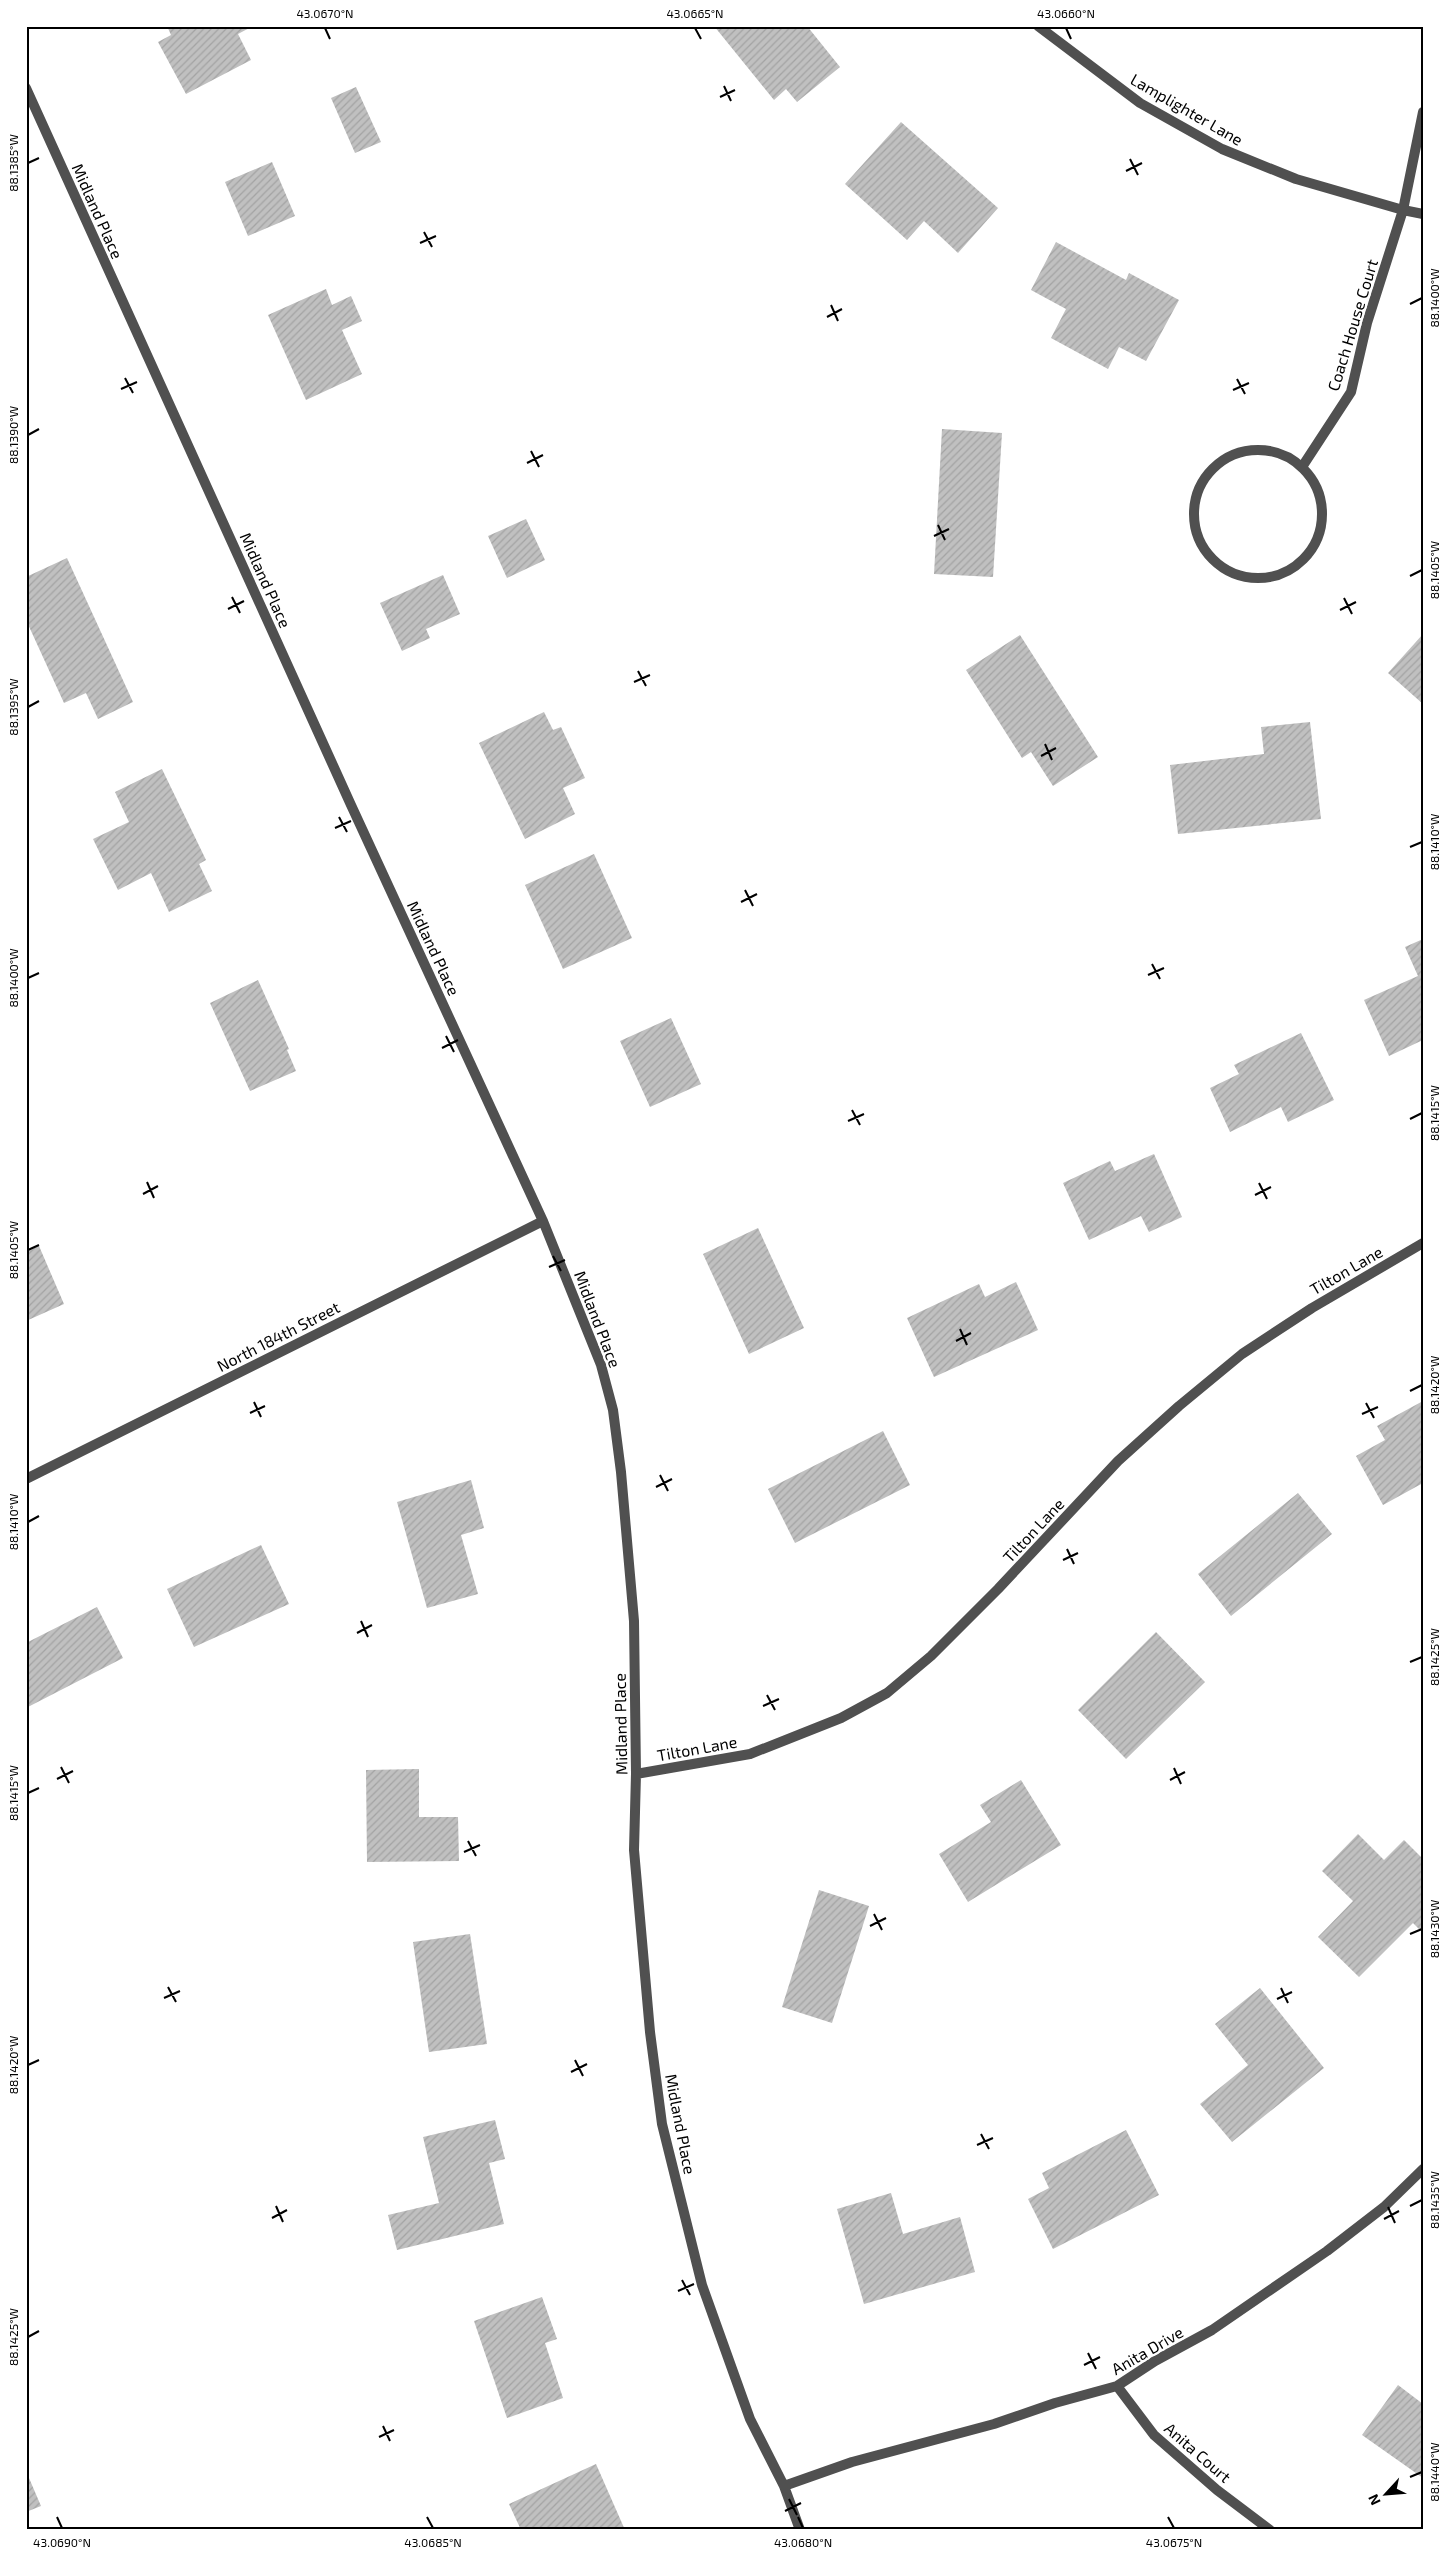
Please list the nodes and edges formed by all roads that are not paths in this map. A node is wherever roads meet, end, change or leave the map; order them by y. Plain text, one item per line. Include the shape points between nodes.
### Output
1 (1038, 26) edge
2 (26, 88) edge
3 (1423, 112) edge
4 (1403, 210) junction
5 (1423, 214) edge
6 (1302, 467) junction
7 (543, 1221) junction
8 (1423, 1243) edge
9 (26, 1479) edge
10 (636, 1774) junction
11 (1423, 2169) edge
12 (1117, 2386) junction
13 (784, 2486) junction
14 (800, 2530) edge
15 (1270, 2530) edge

1 - 4 street, Lamplighter Lane via 1140,103 1222,149 1296,179
2 - 7 street, Midland Place
3 - 4 street, Coach House Court
4 - 5 street, Lamplighter Lane
4 - 6 street, Coach House Court via 1367,323 1351,392
6 - 6 street via 1322,504 1322,524 1315,544 1302,561 1286,573 1266,578 1244,577 1225,569 1209,555 1198,536 1194,516 1197,495 1207,476 1222,461 1242,452 1263,450 1284,456
7 - 9 street, North 184th Street
7 - 10 street, Midland Place via 601,1365 613,1410 634,1621
8 - 10 street, Tilton Lane via 1273,1333 1186,1400 1118,1461 931,1656 887,1693 841,1718 750,1754
10 - 13 street, Midland Place via 634,1850 650,2032 662,2124 702,2285 750,2419
11 - 12 street, Anita Drive via 1384,2207 1327,2251 1212,2330
12 - 13 street, Anita Drive via 994,2424 852,2462
12 - 15 street, Anita Court via 1154,2435 1217,2490
13 - 14 street, Midland Place

